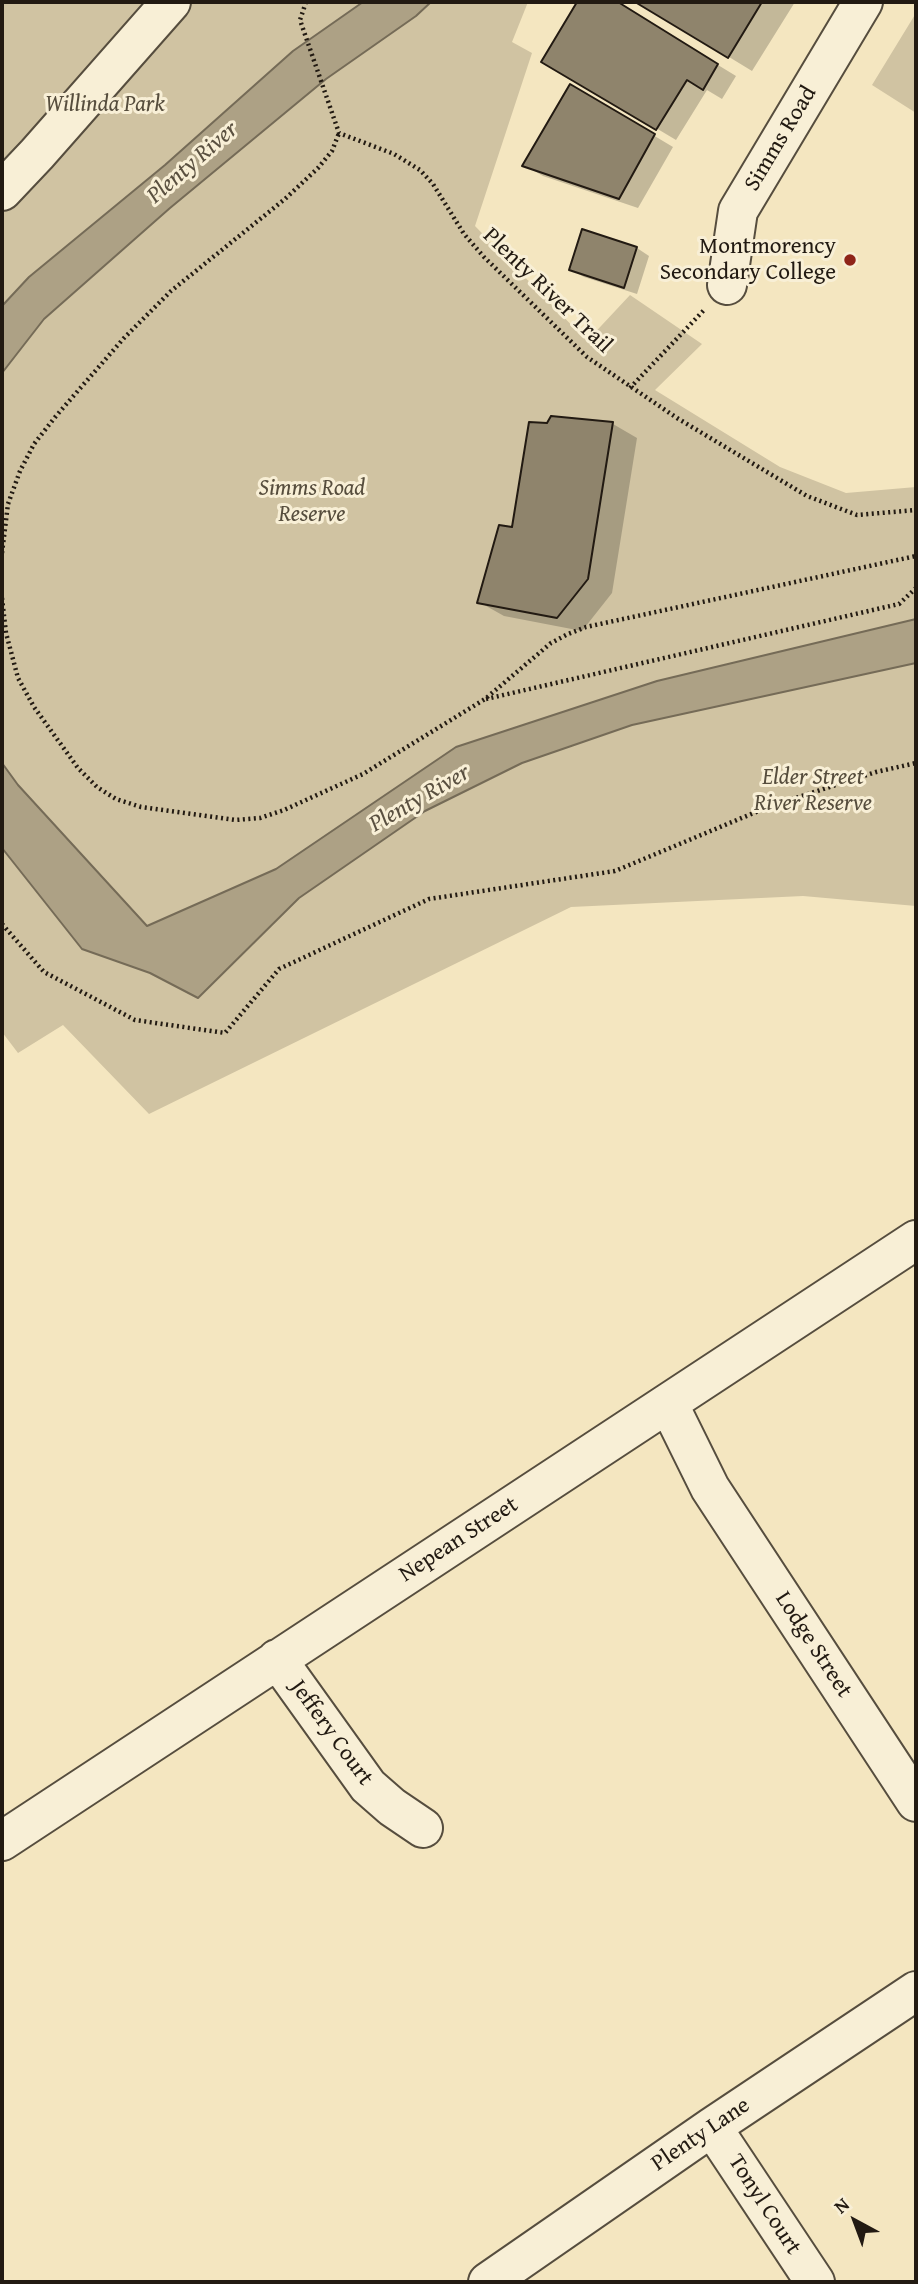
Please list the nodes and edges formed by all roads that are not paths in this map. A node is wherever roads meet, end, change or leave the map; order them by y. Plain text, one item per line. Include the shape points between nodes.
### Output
1 (171, 2) edge
2 (863, 2) edge
3 (2, 191) edge
4 (727, 285) road end
5 (916, 1240) edge
6 (657, 1410) junction
7 (277, 1659) junction
8 (916, 1802) edge
9 (423, 1828) dead end
10 (2, 1841) edge
11 (916, 1991) edge
12 (712, 2127) junction
13 (488, 2282) edge
14 (815, 2282) edge

1 - 3 street
2 - 4 street, Simms Road via 738,211
5 - 6 street, Nepean Street
6 - 7 street, Nepean Street
6 - 8 street, Lodge Street
7 - 9 street, Jeffery Court via 368,1786
7 - 10 street, Nepean Street
11 - 12 street, Plenty Lane
12 - 13 street, Plenty Lane
12 - 14 street, Tonyl Court

